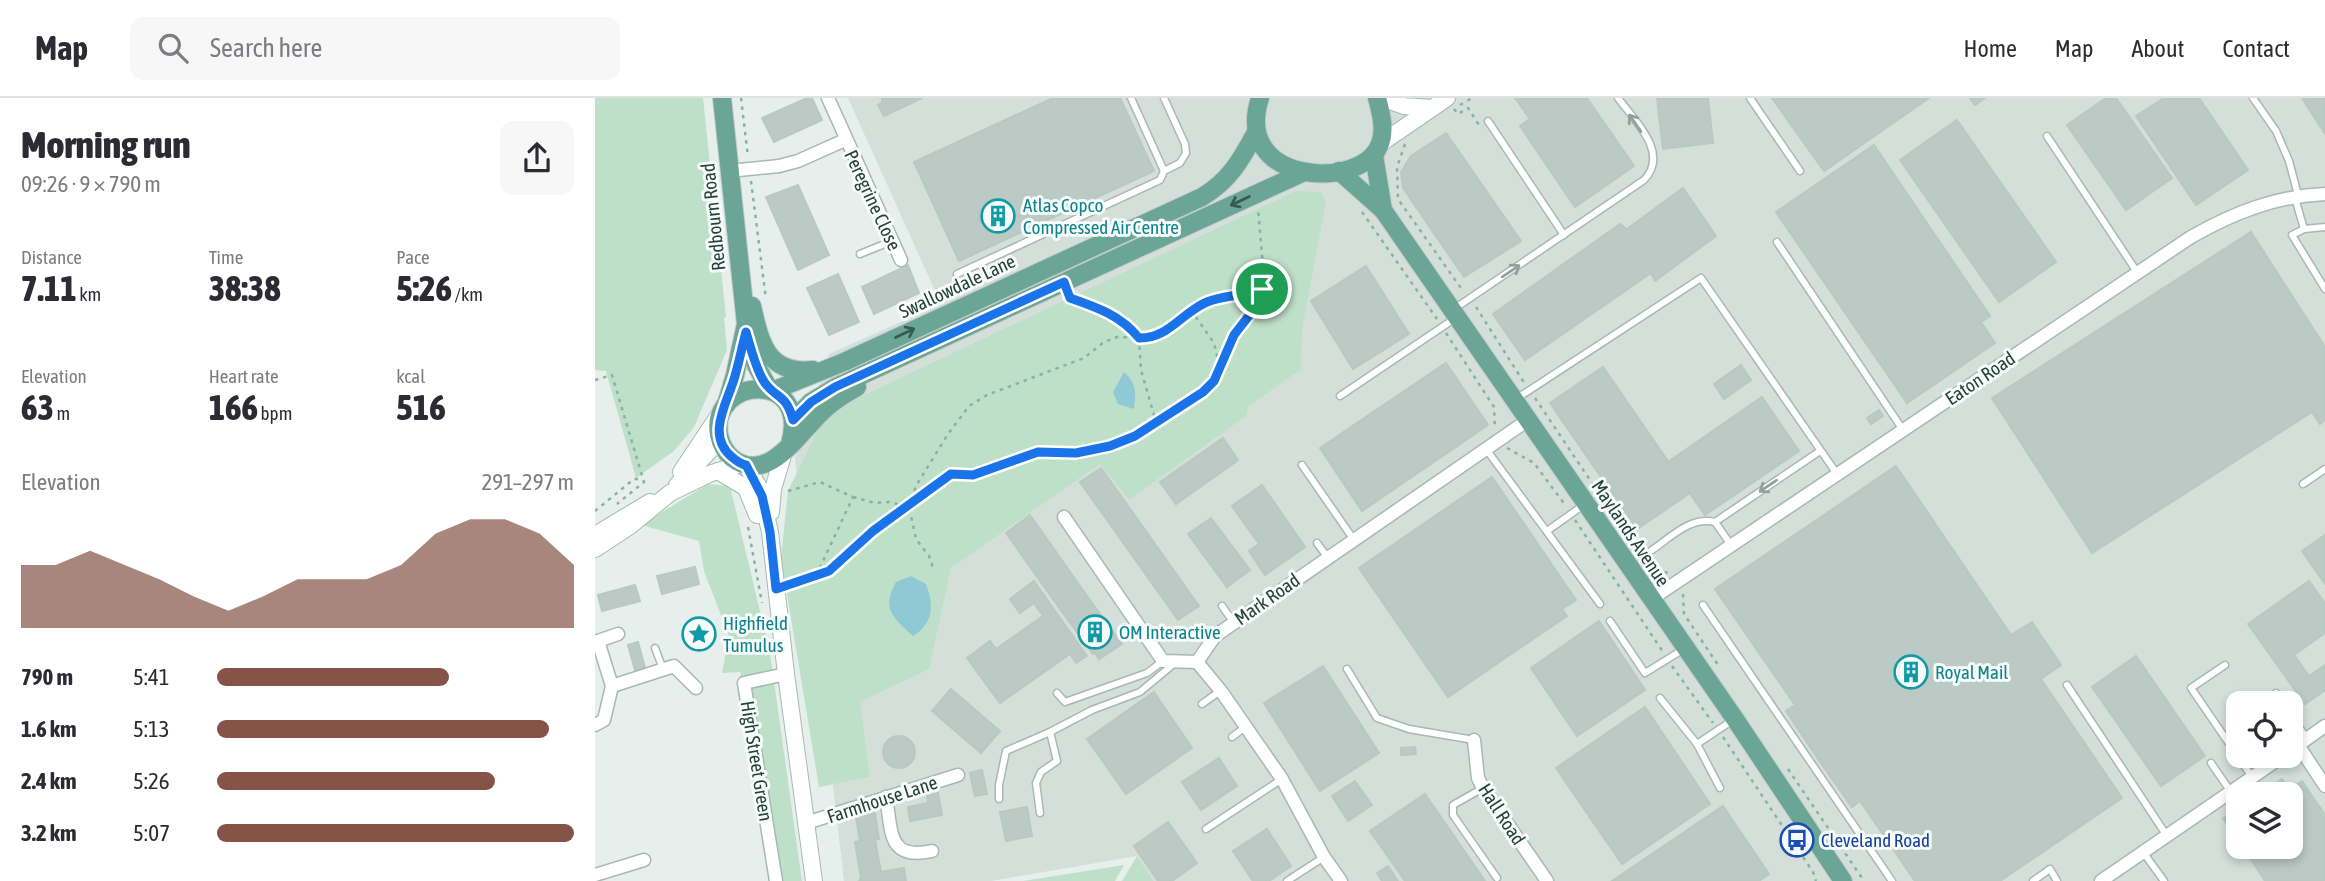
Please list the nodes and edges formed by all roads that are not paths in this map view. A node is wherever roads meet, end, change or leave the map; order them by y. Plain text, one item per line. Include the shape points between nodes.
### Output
1 (722, 98) edge
2 (828, 98) edge
3 (1131, 98) edge
4 (1164, 98) edge
5 (1259, 98) edge
6 (1377, 98) edge
7 (1382, 98) edge
8 (1447, 98) edge
9 (1618, 98) edge
10 (1751, 98) edge
11 (2253, 98) edge
12 (1431, 108) junction
13 (1488, 121) dead end
14 (1255, 134) junction
15 (2047, 136) dead end
16 (845, 140) junction
17 (1377, 149) junction
18 (729, 171) junction
19 (1164, 171) junction
20 (1339, 171) junction
21 (1800, 171) dead end
22 (1302, 173) junction
23 (2325, 194) edge
24 (2296, 195) junction
25 (1391, 204) junction
26 (2325, 228) edge
27 (2304, 229) junction
28 (1564, 234) junction
29 (737, 241) junction
30 (892, 241) junction
31 (1777, 242) dead end
32 (860, 254) dead end
33 (901, 260) dead end
34 (2137, 272) junction
35 (957, 274) dead end
36 (2325, 289) edge
37 (1456, 313) junction
38 (746, 332) junction
39 (940, 340) junction
40 (844, 362) junction
41 (771, 390) junction
42 (1340, 396) dead end
43 (1514, 400) junction
44 (724, 408) junction
45 (1528, 419) junction
46 (793, 420) junction
47 (1902, 430) junction
48 (720, 440) junction
49 (787, 447) junction
50 (1486, 449) junction
51 (1820, 451) junction
52 (743, 465) junction
53 (1302, 466) dead end
54 (2325, 469) edge
55 (718, 471) junction
56 (1837, 474) junction
57 (2303, 484) dead end
58 (670, 493) junction
59 (1587, 503) junction
60 (1064, 517) dead end
61 (1715, 522) junction
62 (1547, 531) junction
63 (770, 532) junction
64 (595, 535) edge
65 (1354, 540) junction
66 (1317, 543) dead end
67 (1731, 545) junction
68 (595, 549) edge
69 (1652, 550) dead end
70 (1328, 558) junction
71 (775, 582) junction
72 (1650, 600) junction
73 (1600, 604) dead end
74 (1703, 605) dead end
75 (1222, 606) dead end
76 (1609, 621) dead end
77 (1234, 623) junction
78 (618, 634) dead end
79 (655, 648) dead end
80 (1686, 648) junction
81 (1178, 661) junction
82 (1163, 662) junction
83 (1197, 662) junction
84 (2225, 665) dead end
85 (663, 669) junction
86 (1347, 669) dead end
87 (786, 674) junction
88 (2067, 685) dead end
89 (612, 686) junction
90 (696, 688) dead end
91 (1221, 691) junction
92 (1057, 693) dead end
93 (1660, 698) dead end
94 (1202, 704) dead end
95 (1735, 719) junction
96 (595, 725) edge
97 (2325, 726) edge
98 (1244, 728) junction
99 (1050, 732) junction
100 (1232, 737) dead end
101 (1474, 740) joint
102 (2303, 742) edge
103 (1697, 744) junction
104 (2303, 751) edge
105 (2211, 763) dead end
106 (2265, 768) edge
107 (958, 775) dead end
108 (2252, 777) junction
109 (1282, 779) junction
110 (2245, 782) edge
111 (2226, 785) edge
112 (2325, 786) edge
113 (1483, 788) junction
114 (1720, 788) dead end
115 (2226, 795) edge
116 (886, 797) junction
117 (999, 799) dead end
118 (1039, 813) dead end
119 (806, 823) junction
120 (1206, 829) dead end
121 (2167, 836) junction
122 (932, 851) dead end
123 (2143, 852) junction
124 (1324, 857) junction
125 (644, 860) dead end
126 (595, 875) edge
127 (1497, 878) dead end
128 (1338, 880) edge
129 (776, 881) edge
130 (814, 881) edge
131 (1287, 881) edge
132 (1547, 881) edge
133 (1843, 881) edge
134 (1892, 881) edge
135 (2033, 881) edge
136 (2057, 881) edge
137 (2101, 881) edge
138 (2164, 881) edge

1 - 18 main road, Redbourn Road
2 - 16 street, Peregrine Close
3 - 19 lane
4 - 19 lane via 1186,153 1180,163
5 - 14 main road
6 - 17 main road, Maylands Avenue via 1382,119
7 - 12 street
8 - 12 street
28 -> 9 lane via 1651,172 1649,142
10 - 21 lane
11 - 24 lane via 2276,131
12 - 17 street
13 - 28 lane
14 - 22 main road via 1272,161
40 -> 14 main road, Swallowdale Lane via 1202,197 1219,187 1238,166
15 - 34 lane
16 - 18 street, Peregrine Close via 798,161
16 - 30 street, Peregrine Close
17 - 20 main road via 1359,166
17 - 25 main road, Maylands Avenue
18 - 29 main road, Redbourn Road
19 - 35 lane via 1160,180
20 - 22 main road
20 - 25 main road, Maylands Avenue
22 -> 39 main road
23 - 24 street, Eaton Road
24 - 27 lane
24 - 34 street, Eaton Road via 2225,218
25 - 37 main road, Maylands Avenue
26 - 27 lane
27 - 36 lane via 2293,237
37 -> 28 lane
29 - 38 main road, Redbourn Road
29 - 40 main road, Swallowdale Lane via 763,346 771,359 806,371
30 - 32 lane
30 - 33 street, Peregrine Close
31 - 47 lane
34 - 47 street, Eaton Road
37 - 42 lane
37 - 43 main road, Maylands Avenue
38 - 41 main road, Redbourn Road via 756,365
38 - 44 main road, Redbourn Road
39 - 46 main road via 821,394
39 - 49 main road via 835,401
40 - 41 main road, Swallowdale Lane
41 - 44 main road via 745,391
41 - 46 main road via 785,400
43 - 45 main road, Maylands Avenue
43 - 51 lane via 1701,278
44 - 48 main road
44 - 58 street
45 - 50 street, Mark Road
45 - 59 main road, Maylands Avenue
46 - 49 main road
47 - 56 street, Eaton Road
48 - 52 main road via 726,452
48 - 58 street
49 - 52 main road via 768,464
49 - 63 street, High Street Green via 773,489
50 - 62 lane
50 - 65 street, Mark Road
51 - 56 lane
51 -> 61 lane
52 - 55 street
52 - 63 street, High Street Green via 760,489
53 - 65 lane
54 - 57 lane
55 - 58 street
55 - 71 street, High Street Green via 746,488 752,499
56 - 67 street, Eaton Road
58 - 64 street
58 - 68 street
59 - 62 lane
59 - 72 main road, Maylands Avenue
60 - 82 street
61 - 67 lane
61 - 69 lane via 1692,522
62 - 73 lane
63 - 71 street, High Street Green
65 - 70 street, Mark Road
66 - 70 lane
67 - 72 street, Eaton Road
70 - 77 street, Mark Road
71 - 87 street, High Street Green
72 - 80 main road, Maylands Avenue
74 - 134 lane
75 - 77 lane
76 - 80 lane via 1645,673
77 - 83 street, Mark Road via 1215,636
78 - 89 street via 598,641
79 - 85 lane
80 - 95 main road, Maylands Avenue
81 - 82 street
81 - 83 street
81 - 99 lane via 1140,692
82 - 92 lane via 1147,673 1066,702
83 - 91 street
84 - 108 lane via 2190,688
85 - 89 street
85 - 90 street via 674,666
86 - 101 lane via 1377,718 1409,729
87 - 119 street, High Street Green
87 - 129 street, High Street Green via 744,683
88 - 121 lane
89 - 96 street via 604,720
91 - 94 lane
91 - 98 street
93 - 103 lane
95 - 103 lane
95 - 133 main road, Maylands Avenue
97 - 102 street
98 - 100 lane
98 - 109 street
99 - 117 lane via 1006,751
99 - 118 lane via 1057,761 1041,772 1036,783
101 - 113 street, Hall Road
103 - 114 lane
104 - 112 street
105 - 111 lane
106 - 108 street
107 - 116 street, Farmhouse Lane
108 - 110 street
109 - 120 lane
109 - 124 street
113 - 127 lane via 1453,805 1453,815
113 - 132 street, Hall Road
115 - 121 street
116 - 119 street, Farmhouse Lane
116 - 122 street via 898,848 910,854
119 - 130 street, High Street Green
121 - 123 street
123 - 137 street
123 - 138 lane
124 - 128 street
124 - 131 lane
125 - 126 street
135 - 136 lane via 2050,869

